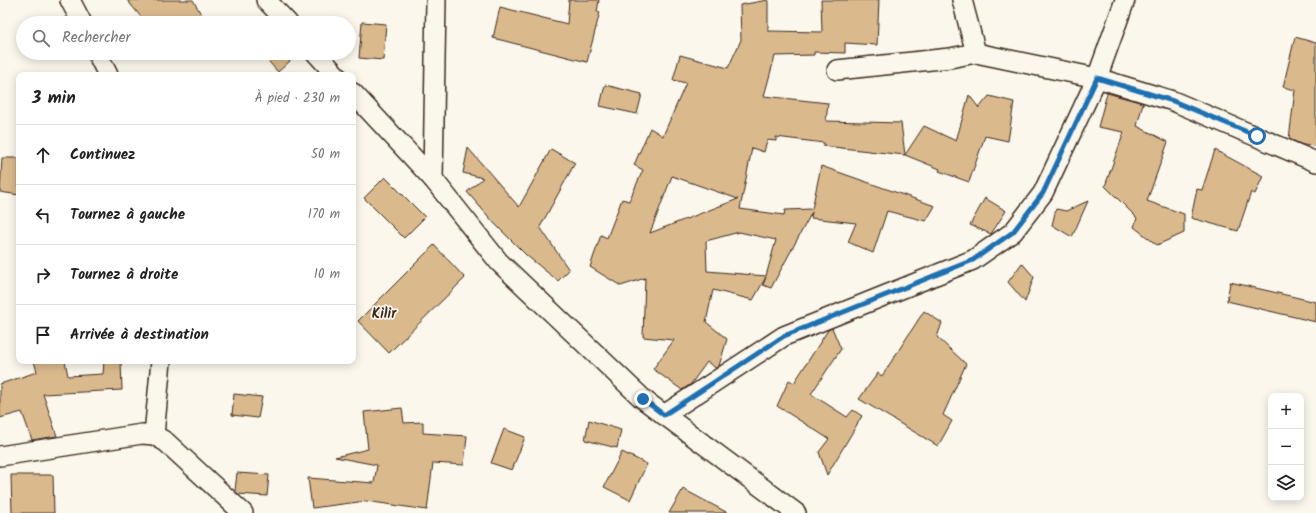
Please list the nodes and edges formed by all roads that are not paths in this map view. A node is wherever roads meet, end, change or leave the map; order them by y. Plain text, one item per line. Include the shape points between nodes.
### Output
1 (70, 0) edge
2 (266, 0) edge
3 (436, 0) edge
4 (962, 0) edge
5 (1125, 0) edge
6 (78, 16) edge
7 (281, 16) edge
8 (976, 53) junction
9 (100, 60) edge
10 (321, 60) edge
11 (837, 70) dead end
12 (106, 72) edge
13 (328, 72) edge
14 (1097, 78) junction
15 (356, 96) edge
16 (1316, 162) edge
17 (433, 179) junction
18 (161, 364) edge
19 (664, 415) junction
20 (154, 435) junction
21 (0, 456) edge
22 (243, 513) edge
23 (796, 513) edge

1 - 6 street
2 - 7 street
3 - 17 street
4 - 8 street
5 - 14 street
8 - 11 street
8 - 14 street
9 - 12 street
10 - 13 street
14 - 16 street via 1173,101
14 - 19 street via 1043,193 1013,232 973,260 784,336
15 - 17 street
17 - 19 street via 499,262 643,399
18 - 20 street
19 - 23 street
20 - 21 street via 142,434
20 - 22 street via 166,442

